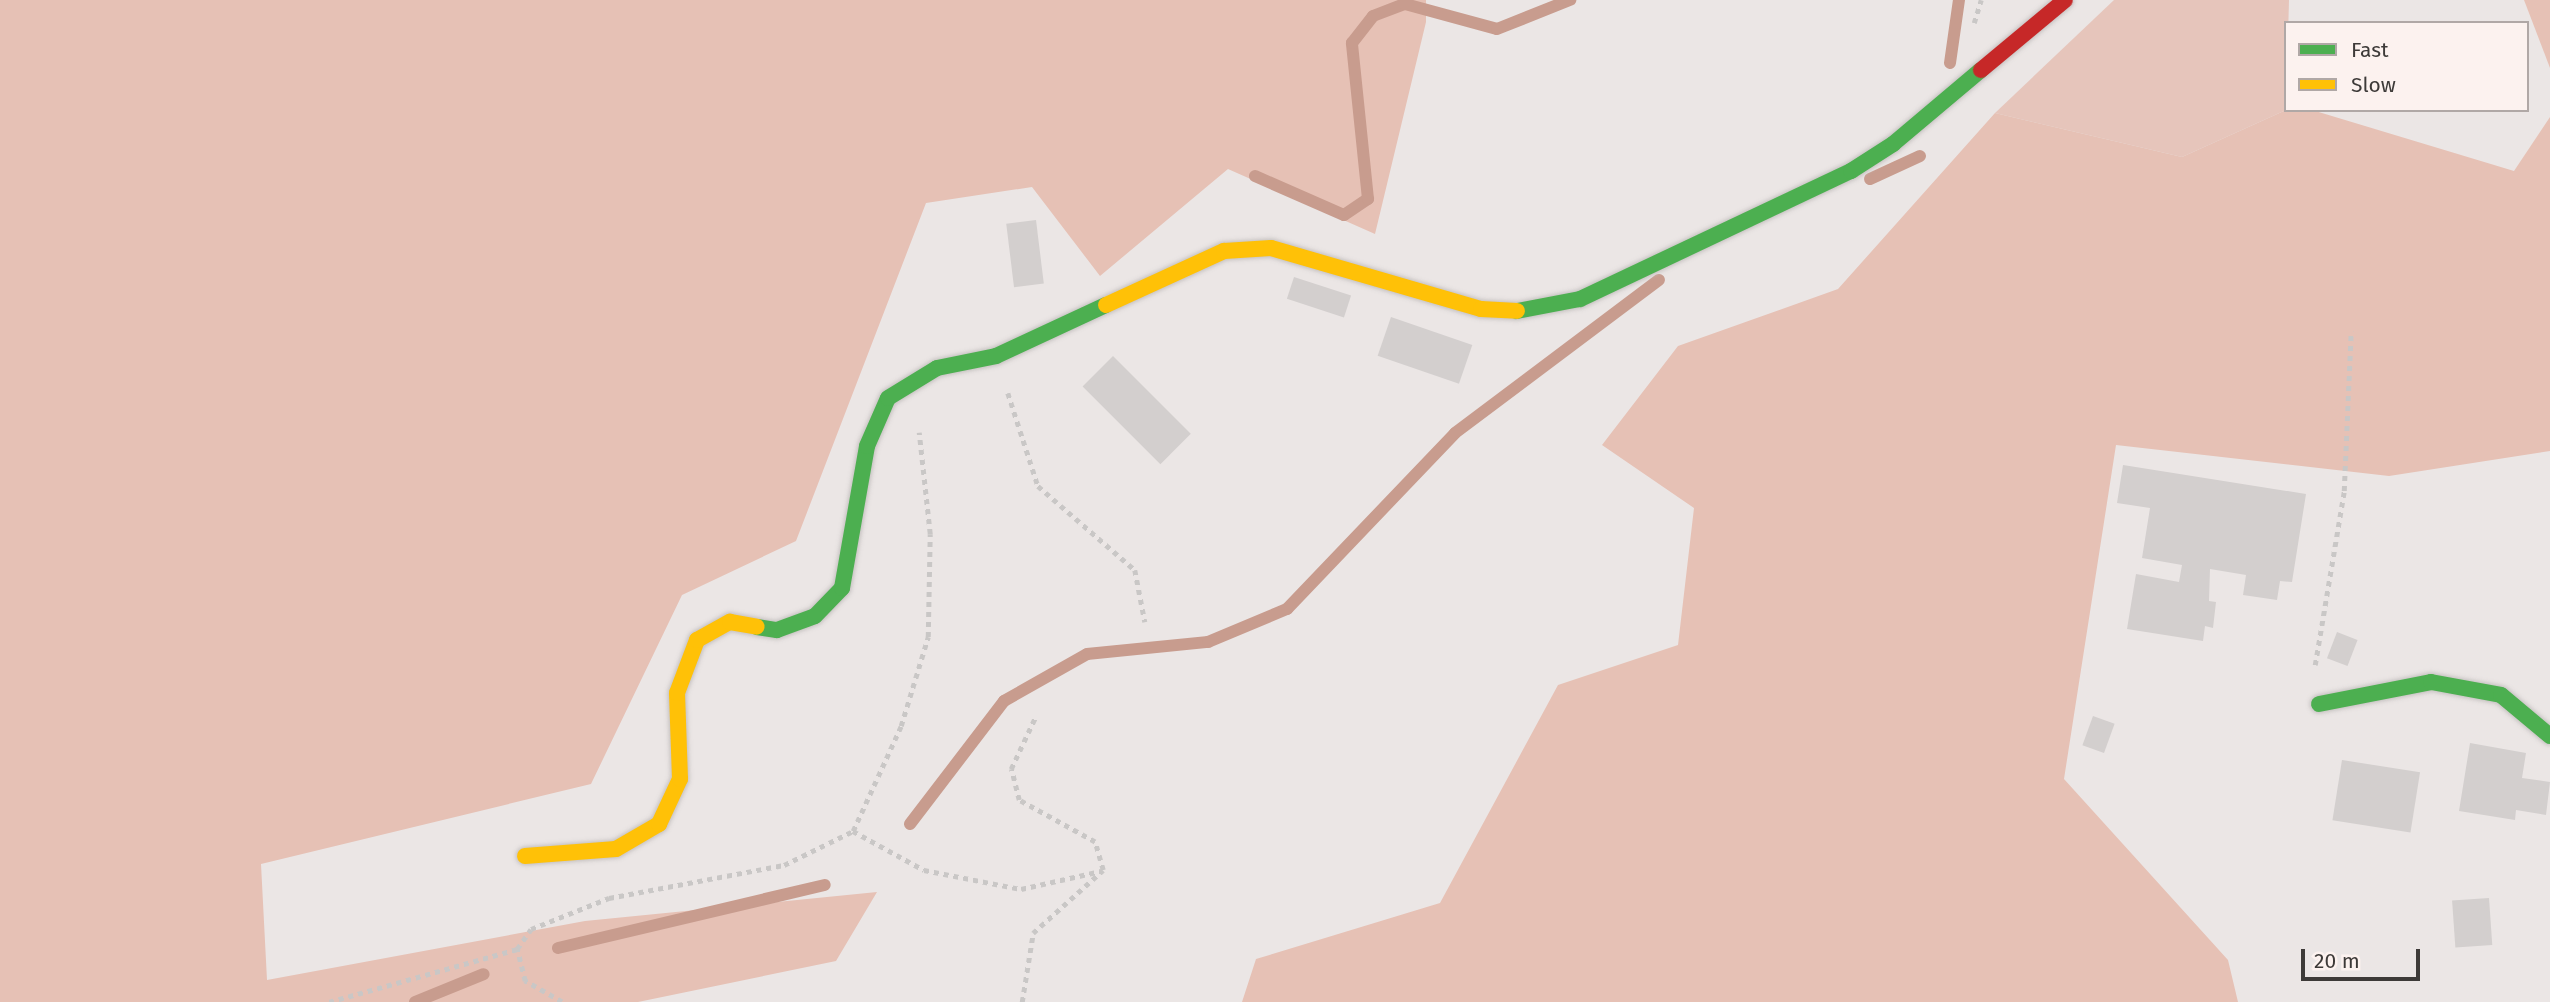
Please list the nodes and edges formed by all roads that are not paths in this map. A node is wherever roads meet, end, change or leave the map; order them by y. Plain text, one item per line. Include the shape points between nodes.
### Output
1 (2065, 0) edge
2 (2319, 704) road end
3 (2550, 736) edge
4 (525, 856) dead end

1 - 4 street via 1913,128 1851,171 1681,247 1580,299 1532,312 1481,309 1372,273 1271,248 1224,251 996,356 937,368 888,398 867,446 842,588 815,616 777,629 730,622 697,640 677,694 680,779 659,824 616,849
2 - 3 street via 2431,682 2501,695

